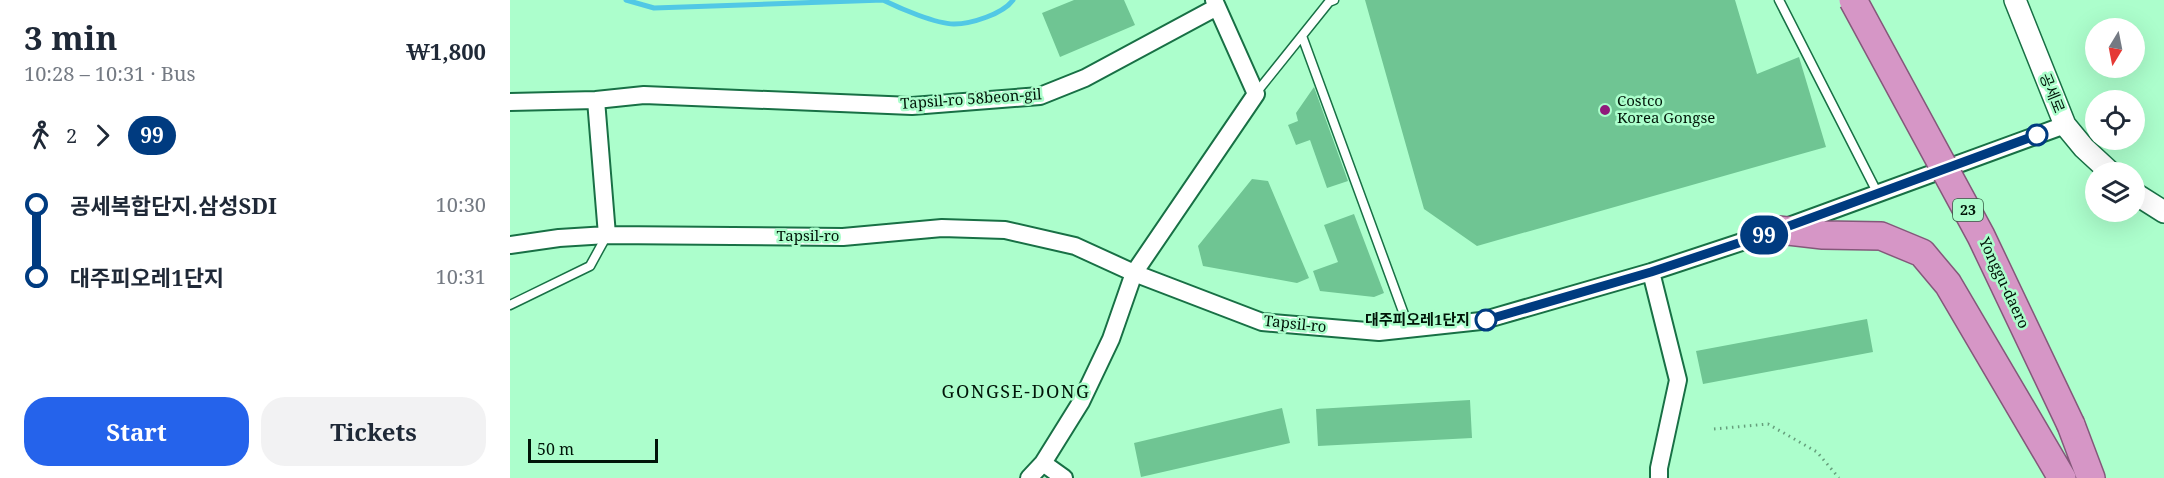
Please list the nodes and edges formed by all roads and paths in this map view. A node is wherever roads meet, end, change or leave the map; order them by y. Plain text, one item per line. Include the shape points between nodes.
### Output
1 (1335, 0) edge
2 (1779, 0) edge
3 (1853, 0) edge
4 (2015, 0) edge
5 (1216, 4) edge
6 (1302, 36) junction
7 (1256, 94) junction
8 (596, 100) junction
9 (510, 102) edge
10 (2065, 125) junction
11 (2099, 162) edge
12 (1878, 194) junction
13 (2145, 200) edge
14 (2164, 212) edge
15 (1778, 230) junction
16 (607, 235) junction
17 (510, 245) edge
18 (1651, 272) junction
19 (1134, 273) junction
20 (510, 305) edge
21 (1409, 328) junction
22 (1714, 429) dead end
23 (1043, 463) junction
24 (1029, 478) edge
25 (1064, 478) edge
26 (1659, 478) edge
27 (1839, 478) edge
28 (2062, 478) edge
29 (2091, 478) edge

1 - 6 lane via 1329,2
2 - 12 lane
3 - 29 highway, Yonggu-daero / 23, bridge via 1982,236 2071,425
4 - 10 street, 공세로
5 - 7 street
5 - 8 street, Tapsil-ro 58beon-gil via 1085,78 1040,96 912,106 644,95
6 - 7 lane
6 - 21 lane
7 - 19 street
8 - 9 street, Tapsil-ro 58beon-gil
8 - 16 street
10 - 11 street, 공세로
10 - 12 street, Tapsil-ro
12 - 15 street, Tapsil-ro
13 - 14 street
15 - 18 street, Tapsil-ro
15 - 28 highway via 1881,236 1922,253 1948,284
16 - 17 street, Tapsil-ro
16 - 19 street, Tapsil-ro via 843,237 942,228 1005,230 1075,246
16 - 20 lane via 590,266
18 - 21 street, Tapsil-ro via 1481,321
18 - 26 street via 1678,380
19 - 21 street, Tapsil-ro via 1262,322 1379,332
19 - 23 street via 1111,339 1081,402
22 - 27 path via 1768,424 1817,452
23 - 24 street
23 - 25 street

